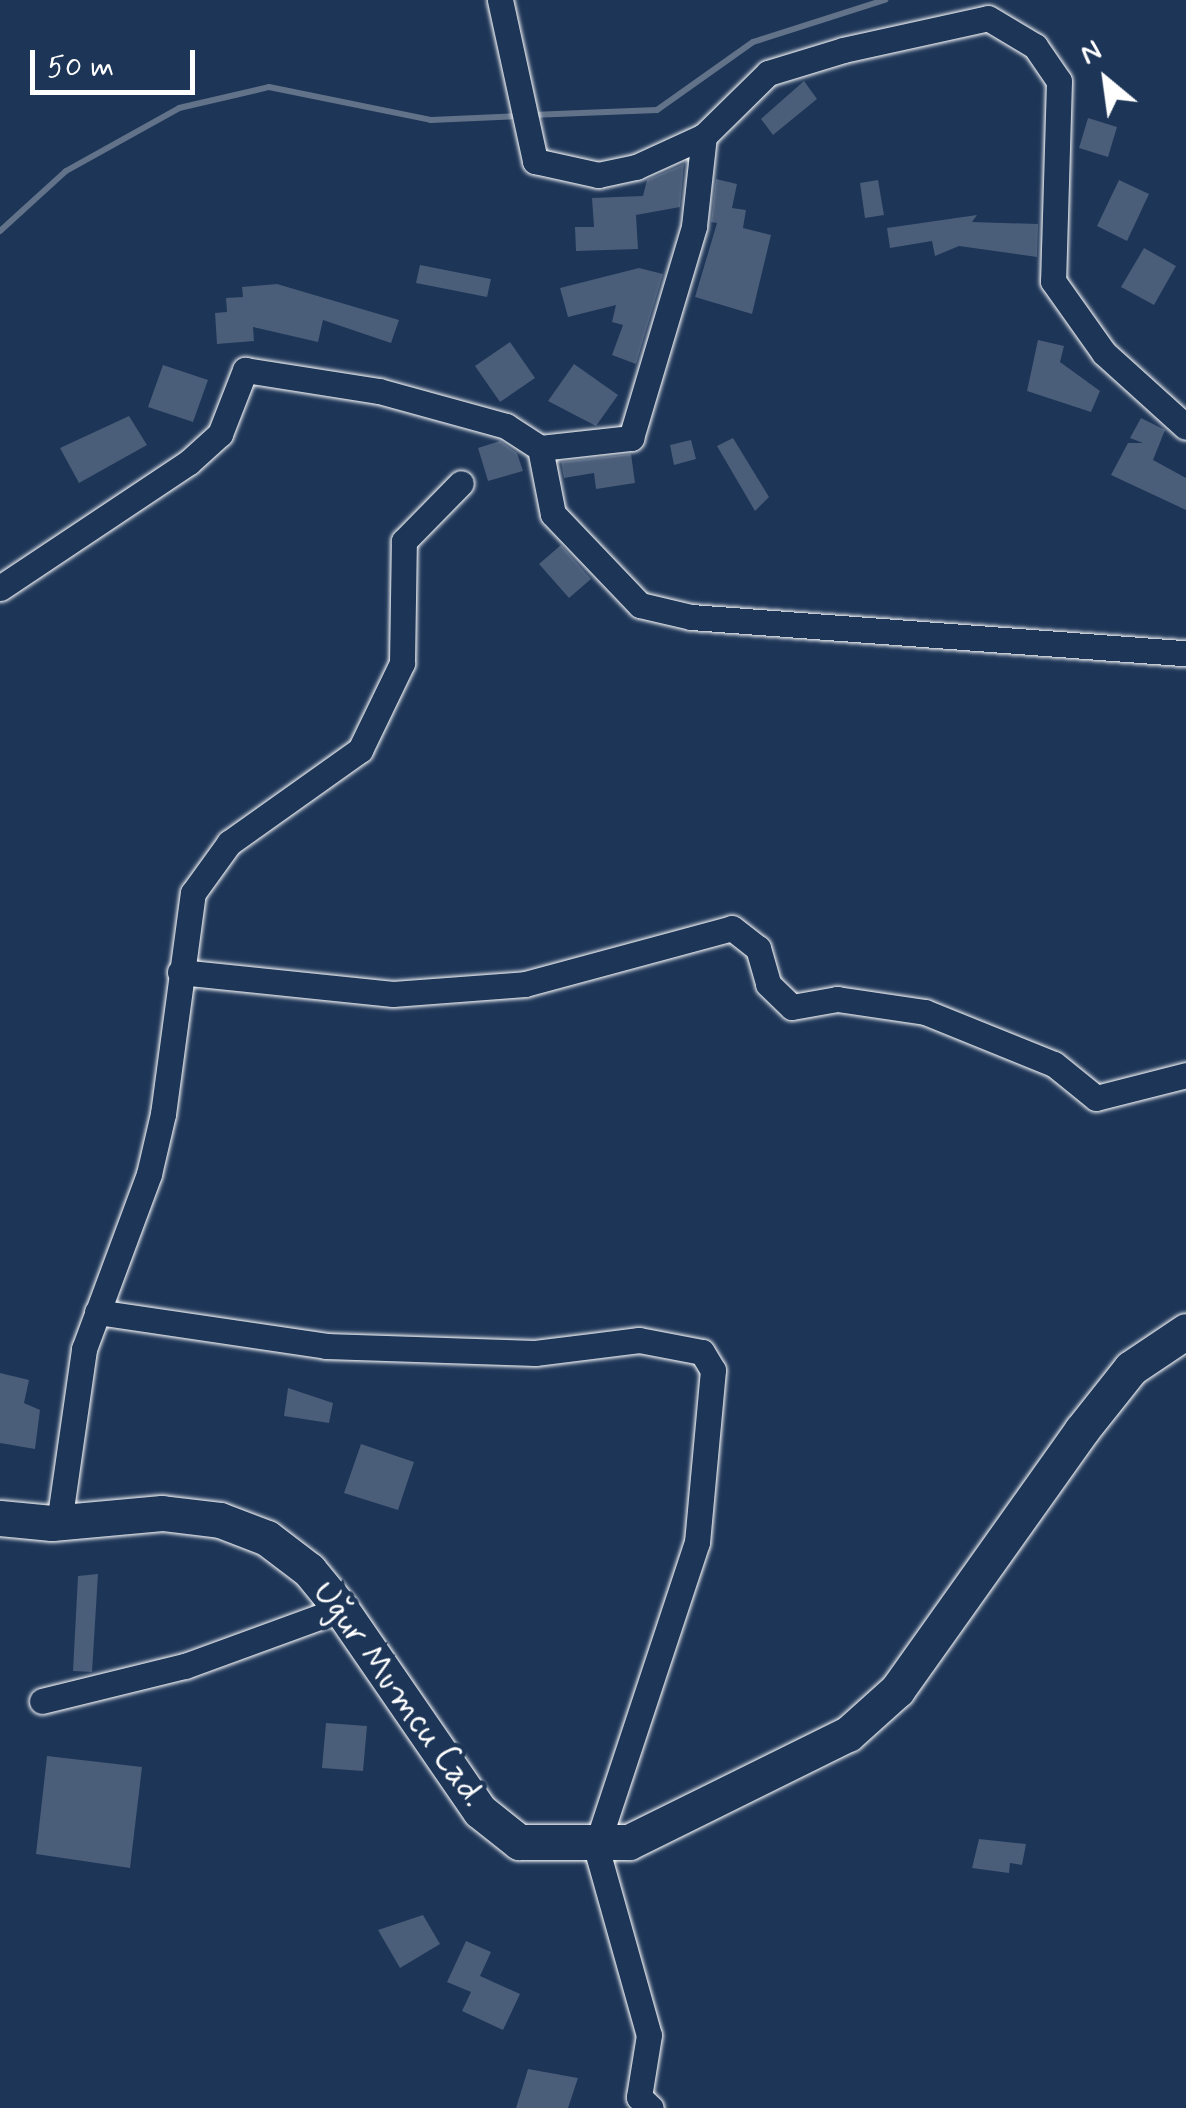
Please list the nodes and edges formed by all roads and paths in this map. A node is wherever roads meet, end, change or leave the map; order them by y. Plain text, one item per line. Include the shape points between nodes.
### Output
1 (500, 0) edge
2 (704, 136) junction
3 (1186, 427) edge
4 (540, 448) junction
5 (461, 483) dead end
6 (0, 588) edge
7 (1186, 654) edge
8 (180, 972) junction
9 (1186, 1074) edge
10 (98, 1312) junction
11 (1186, 1331) edge
12 (0, 1518) edge
13 (59, 1523) junction
14 (341, 1610) junction
15 (42, 1700) dead end
16 (596, 1847) junction
17 (651, 2108) edge

1 - 2 street via 535,162 598,174 636,167
2 - 3 street via 768,73 843,50 988,18 1035,46 1059,81 1053,281 1104,353
2 - 4 street via 694,226 631,438
4 - 6 street via 506,426 379,391 245,370 220,434 200,453
4 - 7 street via 553,514 640,605 691,617
5 - 8 street via 404,542 402,663 360,750 229,842 193,893
8 - 9 street via 394,994 525,984 732,928 758,948 768,984 792,1007 837,999 925,1012 1054,1064 1096,1098
8 - 10 street via 150,1174
10 - 13 street via 84,1349
10 - 16 street via 326,1346 535,1353 639,1340 702,1352 713,1370 697,1542
11 - 16 street, Uğur Mumcu Cad. via 1132,1368 897,1690 848,1734 629,1842
12 - 13 street, Uğur Mumcu Cad.
13 - 14 street, Uğur Mumcu Cad. via 162,1514 220,1520 266,1538 309,1570
14 - 15 street via 185,1666
14 - 16 street, Uğur Mumcu Cad. via 480,1810 520,1842
16 - 17 street via 649,2036 639,2098

